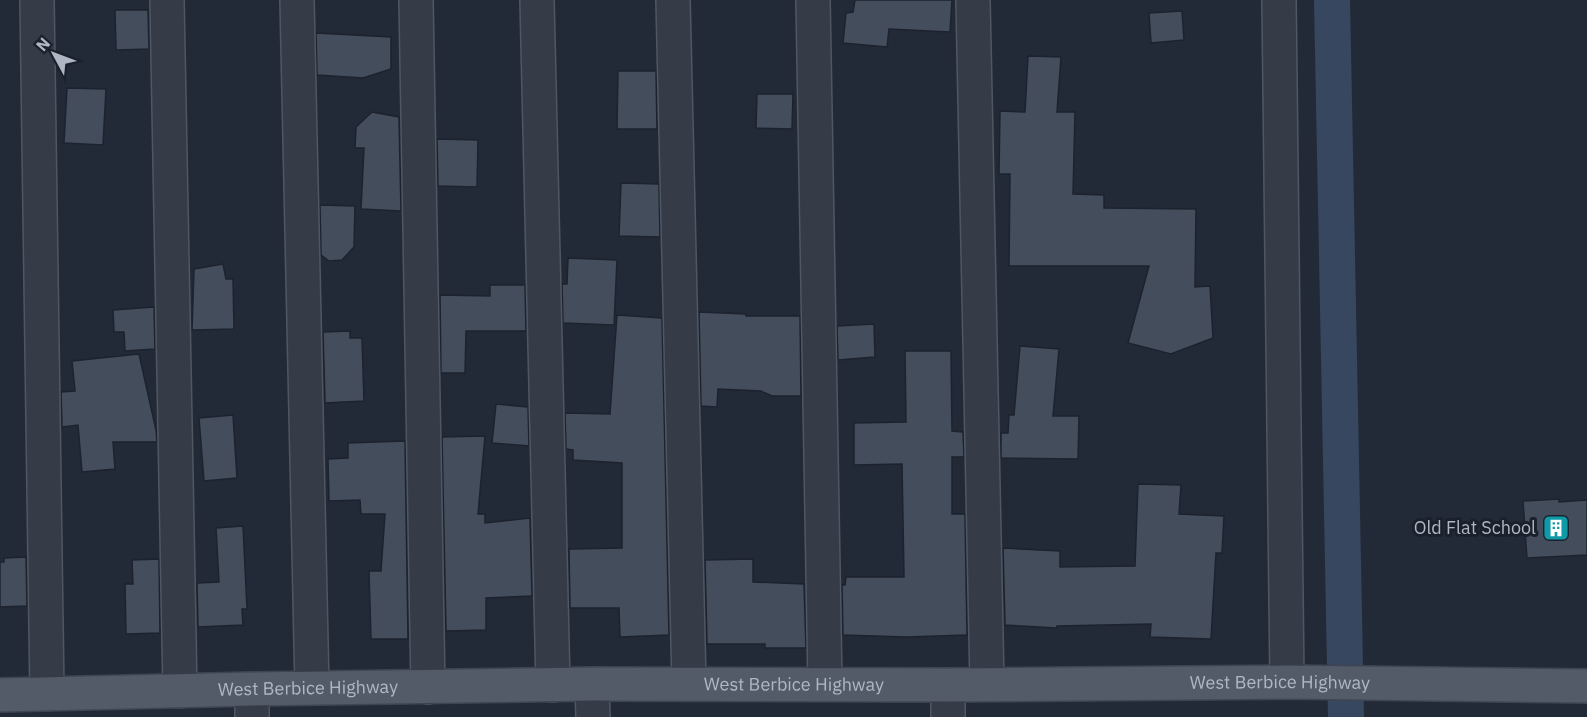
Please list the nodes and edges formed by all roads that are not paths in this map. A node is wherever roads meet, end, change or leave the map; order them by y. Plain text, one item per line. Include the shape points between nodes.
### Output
1 (37, 0) edge
2 (167, 0) edge
3 (297, 0) edge
4 (416, 0) edge
5 (537, 0) edge
6 (673, 0) edge
7 (813, 0) edge
8 (973, 0) edge
9 (1279, 0) edge
10 (1287, 682) junction
11 (592, 684) junction
12 (689, 684) junction
13 (825, 684) junction
14 (987, 684) junction
15 (553, 685) junction
16 (948, 685) junction
17 (1587, 686) edge
18 (429, 687) junction
19 (312, 688) junction
20 (180, 691) junction
21 (47, 694) junction
22 (0, 695) edge
23 (252, 703) edge
24 (592, 717) edge
25 (948, 717) edge

1 - 21 street
2 - 20 street
3 - 19 street
4 - 18 street
5 - 15 street
6 - 12 street
7 - 13 street
8 - 14 street
9 - 10 street
10 - 14 main road, West Berbice Highway
10 - 17 main road, West Berbice Highway
11 - 12 main road, West Berbice Highway
11 - 15 main road, West Berbice Highway
11 - 24 street
12 - 13 main road, West Berbice Highway
13 - 16 main road, West Berbice Highway
14 - 16 main road, West Berbice Highway
15 - 18 main road, West Berbice Highway
16 - 25 street
18 - 19 main road, West Berbice Highway
19 - 23 main road, West Berbice Highway
20 - 21 main road, West Berbice Highway
20 - 23 main road, West Berbice Highway
21 - 22 main road, West Berbice Highway

